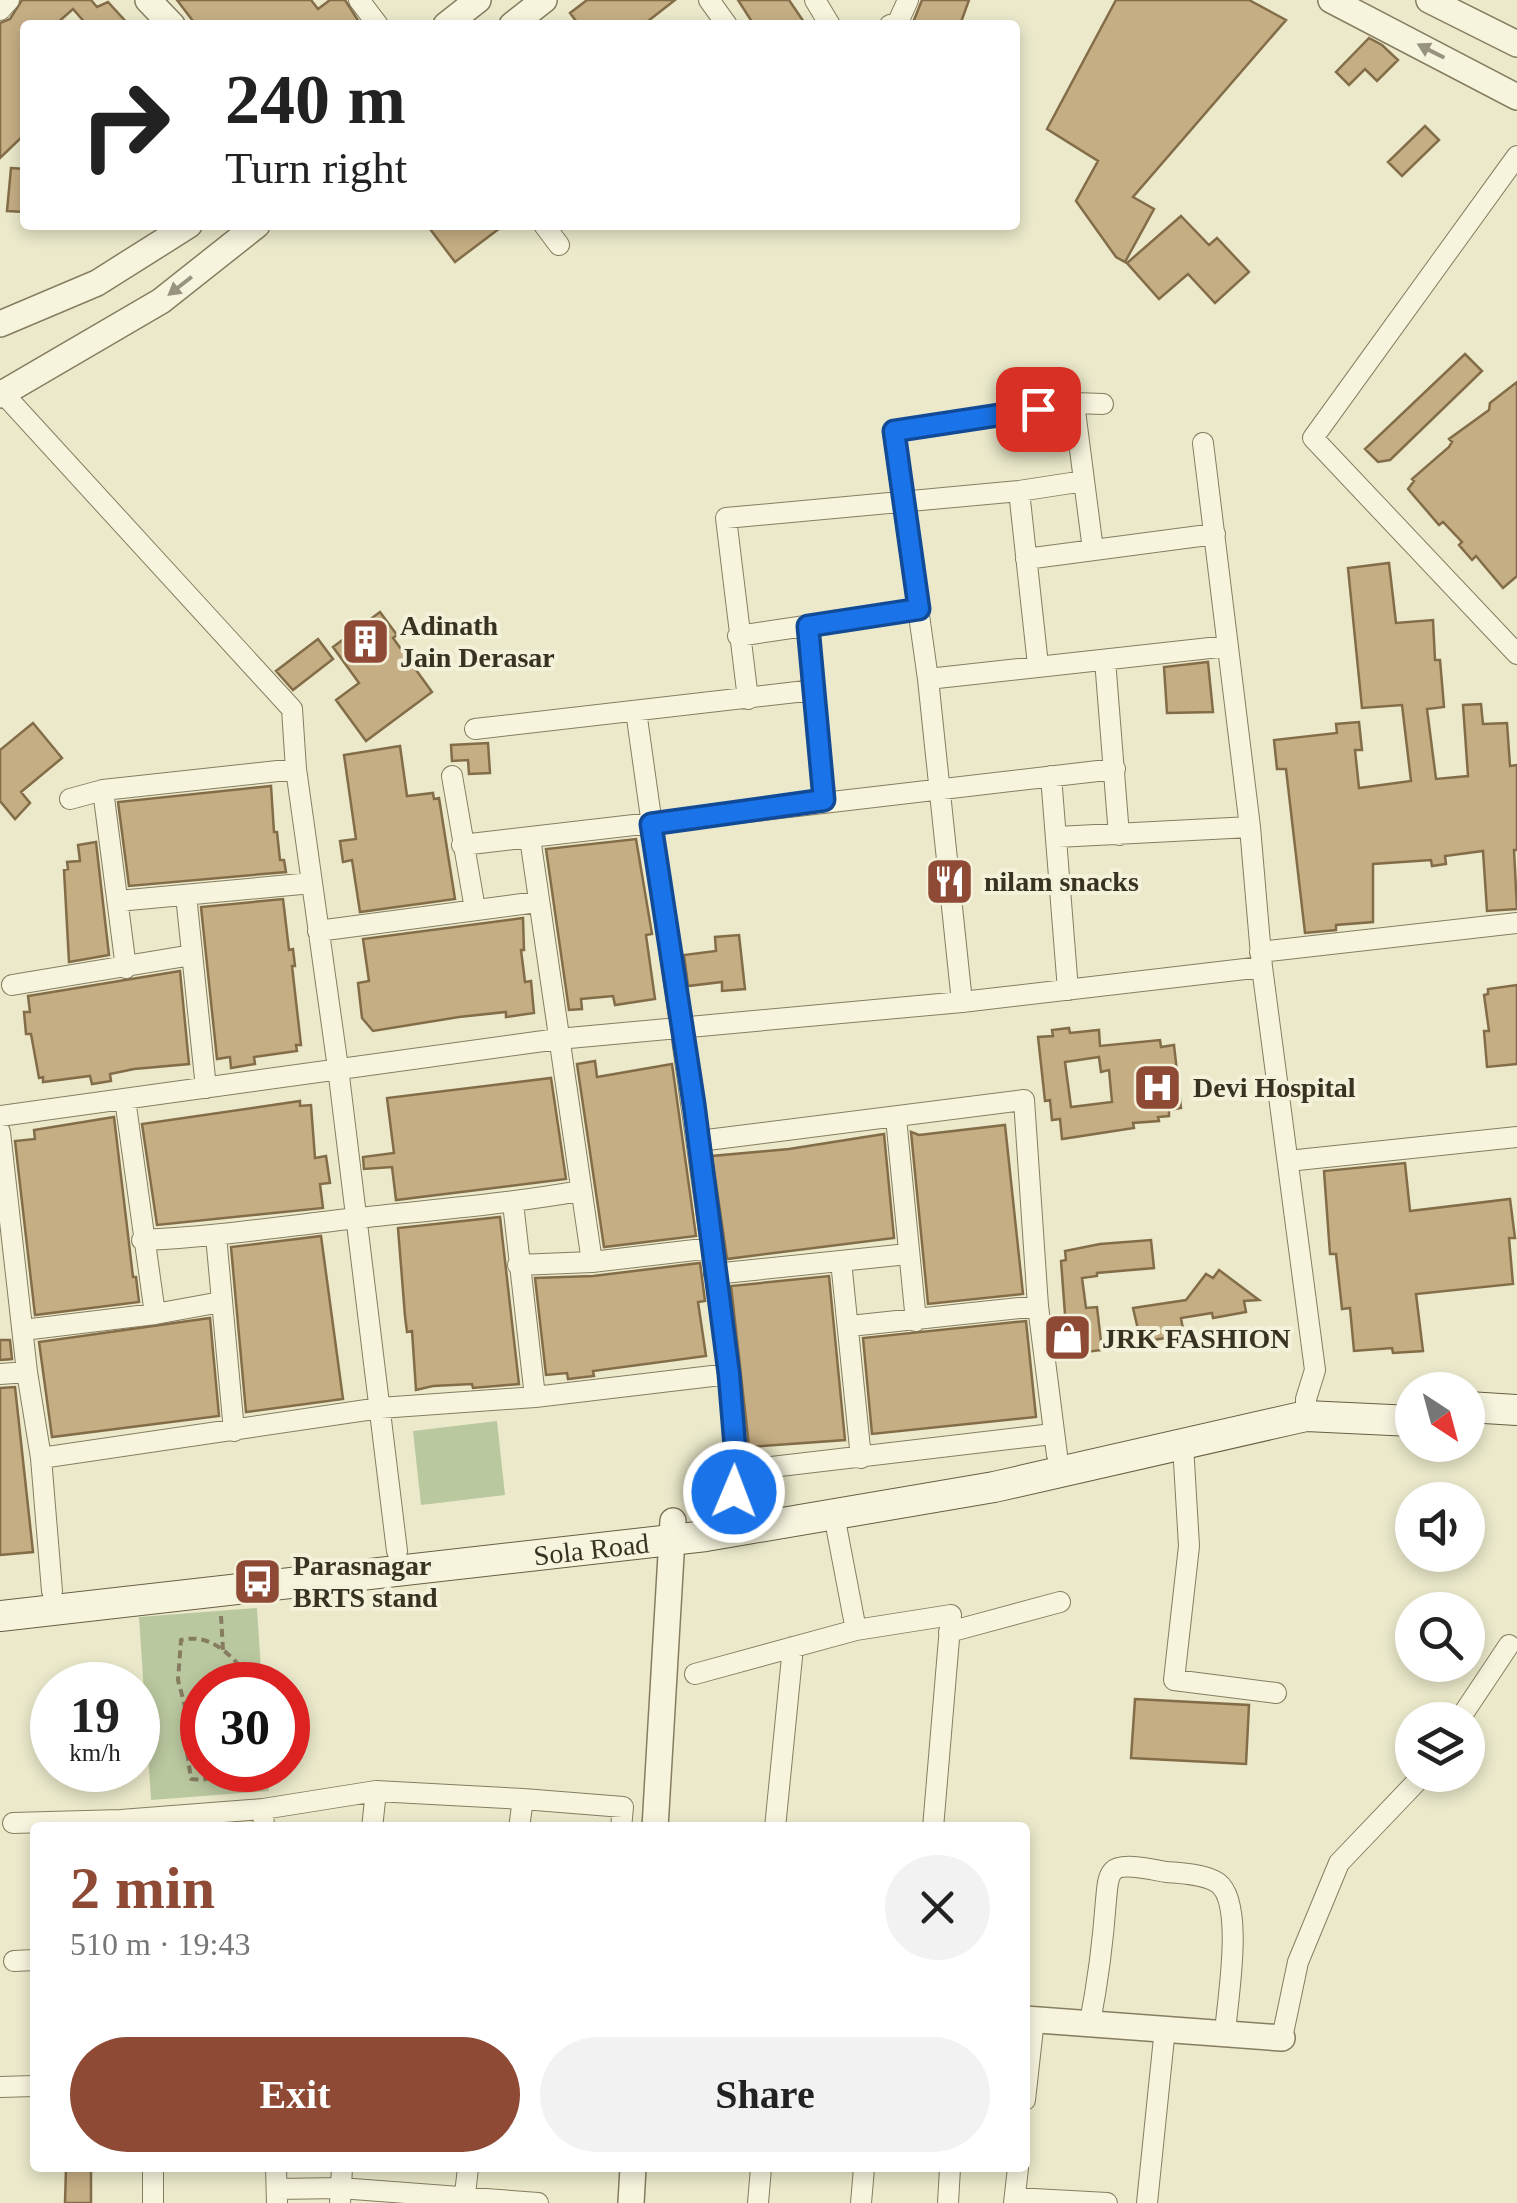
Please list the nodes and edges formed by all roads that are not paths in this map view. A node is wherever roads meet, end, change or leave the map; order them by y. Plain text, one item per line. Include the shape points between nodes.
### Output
1 (9, 0) edge
2 (148, 0) edge
3 (478, 0) edge
4 (544, 0) edge
5 (1331, 0) edge
6 (1432, 0) edge
7 (0, 10) edge
8 (167, 20) edge
9 (452, 20) edge
10 (518, 20) edge
11 (1517, 44) edge
12 (1517, 97) edge
13 (1517, 156) edge
14 (181, 230) edge
15 (251, 230) edge
16 (548, 230) edge
17 (559, 245) dead end
18 (0, 324) edge
19 (1, 392) edge
20 (1074, 403) junction
21 (1103, 404) dead end
22 (1202, 443) dead end
23 (1084, 481) junction
24 (1019, 491) junction
25 (904, 501) junction
26 (1214, 534) junction
27 (1093, 550) junction
28 (1026, 559) junction
29 (919, 609) junction
30 (808, 626) junction
31 (738, 636) junction
32 (1228, 646) junction
33 (1517, 654) edge
34 (1105, 660) junction
35 (1038, 665) junction
36 (928, 679) junction
37 (814, 690) junction
38 (748, 699) junction
39 (636, 712) junction
40 (475, 729) dead end
41 (1115, 768) junction
42 (296, 770) junction
43 (452, 776) dead end
44 (1051, 776) junction
45 (938, 789) junction
46 (104, 790) junction
47 (70, 800) dead end
48 (824, 800) junction
49 (651, 824) junction
50 (1250, 827) junction
51 (1120, 835) junction
52 (1057, 837) junction
53 (530, 838) junction
54 (462, 845) junction
55 (312, 883) junction
56 (186, 895) junction
57 (118, 902) junction
58 (537, 902) junction
59 (475, 909) junction
60 (1517, 923) edge
61 (318, 931) junction
62 (192, 955) junction
63 (1261, 959) junction
64 (126, 968) junction
65 (12, 985) dead end
66 (1068, 990) junction
67 (962, 1002) junction
68 (683, 1030) junction
69 (558, 1040) junction
70 (338, 1068) junction
71 (206, 1088) junction
72 (125, 1099) junction
73 (0, 1116) edge
74 (896, 1118) junction
75 (0, 1132) edge
76 (1517, 1138) edge
77 (699, 1141) junction
78 (1288, 1161) junction
79 (580, 1192) junction
80 (513, 1203) junction
81 (356, 1218) junction
82 (216, 1236) junction
83 (142, 1240) junction
84 (7, 1244) edge
85 (712, 1248) junction
86 (908, 1254) junction
87 (841, 1261) junction
88 (592, 1262) junction
89 (518, 1265) junction
90 (714, 1274) junction
91 (220, 1302) junction
92 (1038, 1306) junction
93 (154, 1314) junction
94 (916, 1321) junction
95 (850, 1326) junction
96 (23, 1330) junction
97 (26, 1372) junction
98 (0, 1374) edge
99 (729, 1374) junction
100 (535, 1397) junction
101 (1395, 1405) edge
102 (380, 1408) junction
103 (1306, 1408) junction
104 (1485, 1409) edge
105 (1517, 1410) edge
106 (1395, 1419) edge
107 (1485, 1425) edge
108 (1517, 1426) edge
109 (234, 1430) junction
110 (1183, 1444) junction
111 (1050, 1445) junction
112 (41, 1458) junction
113 (861, 1458) junction
114 (737, 1471) junction
115 (731, 1513) junction
116 (834, 1515) junction
117 (672, 1530) junction
118 (397, 1551) junction
119 (52, 1592) junction
120 (0, 1598) edge
121 (1060, 1602) dead end
122 (0, 1616) edge
123 (856, 1630) junction
124 (950, 1632) junction
125 (1509, 1645) dead end
126 (793, 1647) junction
127 (695, 1674) dead end
128 (1276, 1693) dead end
129 (1471, 1702) edge
130 (376, 1792) junction
131 (1407, 1792) edge
132 (523, 1799) junction
133 (264, 1818) edge
134 (168, 1822) edge
135 (373, 1822) edge
136 (520, 1822) edge
137 (622, 1822) edge
138 (655, 1822) edge
139 (775, 1822) edge
140 (934, 1822) edge
141 (13, 1823) dead end
142 (30, 1823) edge
143 (1030, 2019) edge
144 (1090, 2022) junction
145 (1165, 2028) junction
146 (1225, 2033) junction
147 (1282, 2038) joint
148 (30, 2086) edge
149 (0, 2088) edge
150 (153, 2172) edge
151 (468, 2172) edge
152 (633, 2172) edge
153 (761, 2172) edge
154 (864, 2172) edge
155 (950, 2172) edge
156 (1018, 2172) edge
157 (276, 2186) edge
158 (341, 2186) edge
159 (464, 2200) edge
160 (1014, 2200) edge
161 (153, 2203) edge
162 (538, 2203) edge
163 (631, 2203) edge
164 (758, 2203) edge
165 (862, 2203) edge
166 (948, 2203) edge
167 (1106, 2203) edge
168 (1147, 2203) edge

1 - 7 street
2 - 8 street
3 - 9 street
4 - 10 street
12 -> 5 street
6 - 11 street
13 - 33 street via 1314,438
14 - 18 street via 97,283
15 -> 19 street via 161,301
16 - 17 street
19 - 42 street via 292,709
20 - 21 street
20 - 23 street
20 - 25 street via 894,431
22 - 26 street
23 - 24 street
23 - 27 street
24 - 25 street
24 - 28 street
25 - 29 street
25 - 31 street via 726,518
26 - 27 street
26 - 32 street
27 - 28 street
28 - 35 street
29 - 30 street
29 - 36 street
30 - 31 street
30 - 37 street
31 - 38 street
32 - 34 street
32 - 50 street
34 - 35 street
34 - 41 street
35 - 36 street
36 - 45 street
37 - 38 street
37 - 48 street
38 - 39 street
39 - 40 street
39 - 49 street
41 - 44 street
41 - 51 street
42 - 46 street
42 - 55 street
43 - 54 street
44 - 45 street
44 - 52 street
45 - 48 street
45 - 67 street
46 - 47 street
46 - 57 street
48 - 49 street
49 - 53 street
49 - 68 street
50 - 51 street
50 - 63 street
51 - 52 street
52 - 66 street
53 - 54 street
53 - 58 street
54 - 59 street
55 - 56 street
55 - 61 street
56 - 57 street
56 - 62 street
57 - 64 street
58 - 59 street
58 - 69 street
59 - 61 street
60 - 63 street
61 - 70 street
62 - 64 street
62 - 71 street
63 - 66 street
63 - 78 street
64 - 65 street
66 - 67 street
67 - 68 street
68 - 69 street
68 - 77 street
69 - 70 street
69 - 79 street
70 - 71 street
70 - 81 street
71 - 72 street
72 - 73 street
72 - 83 street
74 - 77 street
74 - 86 street
74 - 92 street via 1024,1100
75 - 84 street
76 - 78 street
77 - 85 street
78 - 103 street via 1315,1370
79 - 80 street
79 - 88 street
80 - 81 street
80 - 89 street
81 - 82 street
81 - 102 street
82 - 83 street
82 - 91 street
83 - 93 street
84 - 96 street
85 - 88 street
85 - 90 street
86 - 87 street
86 - 94 street
87 - 90 street
87 - 95 street
88 - 89 street
89 - 100 street
90 - 99 street
91 - 93 street
91 - 109 street
92 - 94 street
92 - 111 street
93 - 96 street
94 - 95 street
95 - 113 street
96 - 97 street
97 - 98 street
97 - 112 street
99 - 100 street
99 - 114 street
100 - 102 street
101 - 103 main road, Sola Road
102 - 109 street
102 - 118 street
103 - 106 main road, Sola Road
103 - 110 main road, Sola Road
103 - 111 main road, Sola Road
104 - 105 main road
107 - 108 main road
109 - 112 street
110 - 116 main road, Sola Road via 994,1488
110 - 128 street via 1188,1546 1174,1680
111 - 113 street
111 - 115 main road, Sola Road via 991,1470
112 - 119 street
113 - 114 street
114 - 115 street
115 - 117 main road, Sola Road
116 - 117 main road, Sola Road
116 - 123 street
117 - 118 main road, Sola Road
117 - 122 main road, Sola Road
117 - 138 street
118 - 119 main road, Sola Road
119 - 120 main road, Sola Road
121 - 124 street
123 - 124 street via 951,1615
123 - 126 street
124 - 140 street
125 - 129 street
126 - 127 street
126 - 139 street
130 - 132 street
130 - 133 street
130 - 135 street
131 - 147 street via 1339,1863 1298,1962
132 - 136 street
132 - 137 street via 623,1807
133 - 134 street
141 - 142 street
143 - 144 street
144 - 145 street
144 - 146 street via 1112,1872 1146,1870 1218,1883 1227,1896 1233,1918
145 - 146 street
145 - 168 street
146 - 147 street
148 - 149 street
150 - 161 street
151 - 159 street
152 - 163 street
153 - 164 street
154 - 165 street
155 - 166 street
156 - 160 street
157 - 158 street
158 - 159 street
159 - 162 street
160 - 167 street

